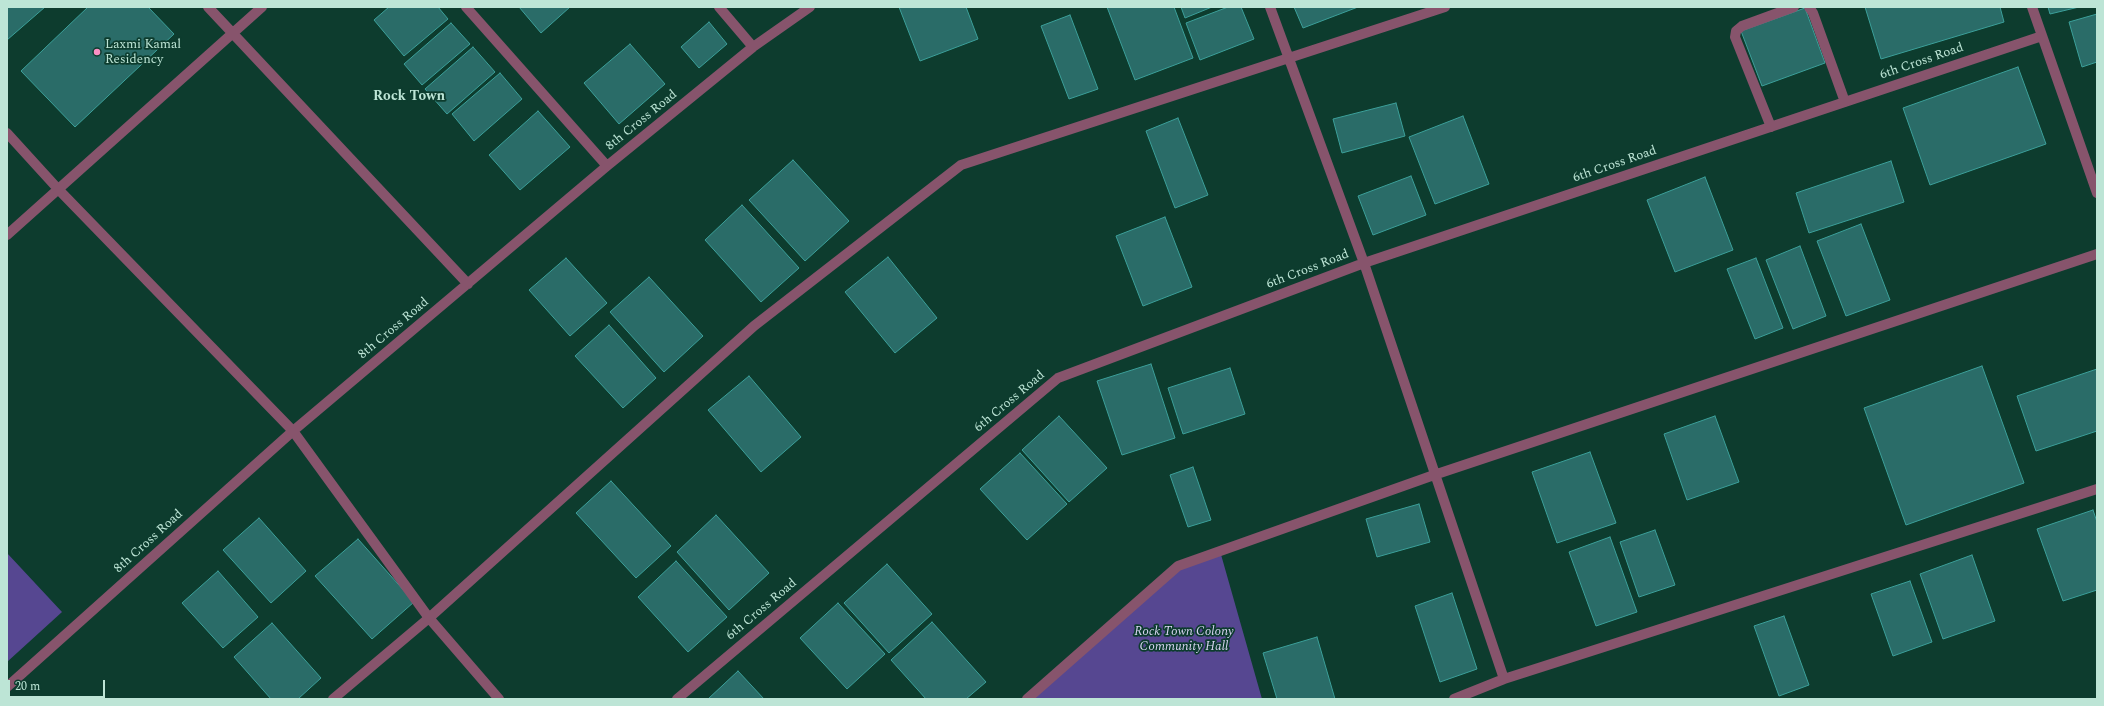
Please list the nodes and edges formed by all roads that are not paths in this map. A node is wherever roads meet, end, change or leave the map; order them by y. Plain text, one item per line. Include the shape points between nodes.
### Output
1 (208, 7) edge
2 (262, 7) edge
3 (466, 7) edge
4 (719, 7) edge
5 (810, 7) edge
6 (1270, 7) edge
7 (1445, 7) edge
8 (1794, 7) edge
9 (1809, 7) edge
10 (2032, 7) edge
11 (233, 34) junction
12 (2042, 36) junction
13 (753, 47) junction
14 (1290, 58) junction
15 (1845, 102) junction
16 (1771, 127) junction
17 (7, 132) edge
18 (607, 166) junction
19 (58, 189) junction
20 (2097, 193) edge
21 (7, 235) edge
22 (2097, 254) edge
23 (1364, 263) junction
24 (468, 284) junction
25 (293, 431) junction
26 (1434, 475) junction
27 (2097, 489) edge
28 (429, 618) junction
29 (1504, 679) junction
30 (7, 687) edge
31 (334, 699) edge
32 (499, 699) edge
33 (676, 699) edge
34 (1027, 699) edge
35 (1454, 699) edge

1 - 11 street
2 - 11 street
3 - 18 street
4 - 13 street
5 - 13 street, 8th Cross Road
6 - 14 street
7 - 14 street
8 - 16 street via 1742,26 1735,37
9 - 15 street
10 - 12 street
11 - 19 street
11 - 24 street
12 - 15 street, 6th Cross Road
12 - 20 street
13 - 18 street, 8th Cross Road
14 - 23 street
14 - 28 street via 961,164 754,326
15 - 16 street, 6th Cross Road
16 - 23 street, 6th Cross Road
17 - 19 street
18 - 24 street, 8th Cross Road
19 - 21 street
19 - 25 street
22 - 26 street
23 - 26 street
23 - 33 street, 6th Cross Road via 1058,378
24 - 25 street, 8th Cross Road
25 - 28 street
25 - 30 street, 8th Cross Road
26 - 29 street
26 - 34 street via 1178,566
27 - 29 street
28 - 31 street
28 - 32 street
29 - 35 street

